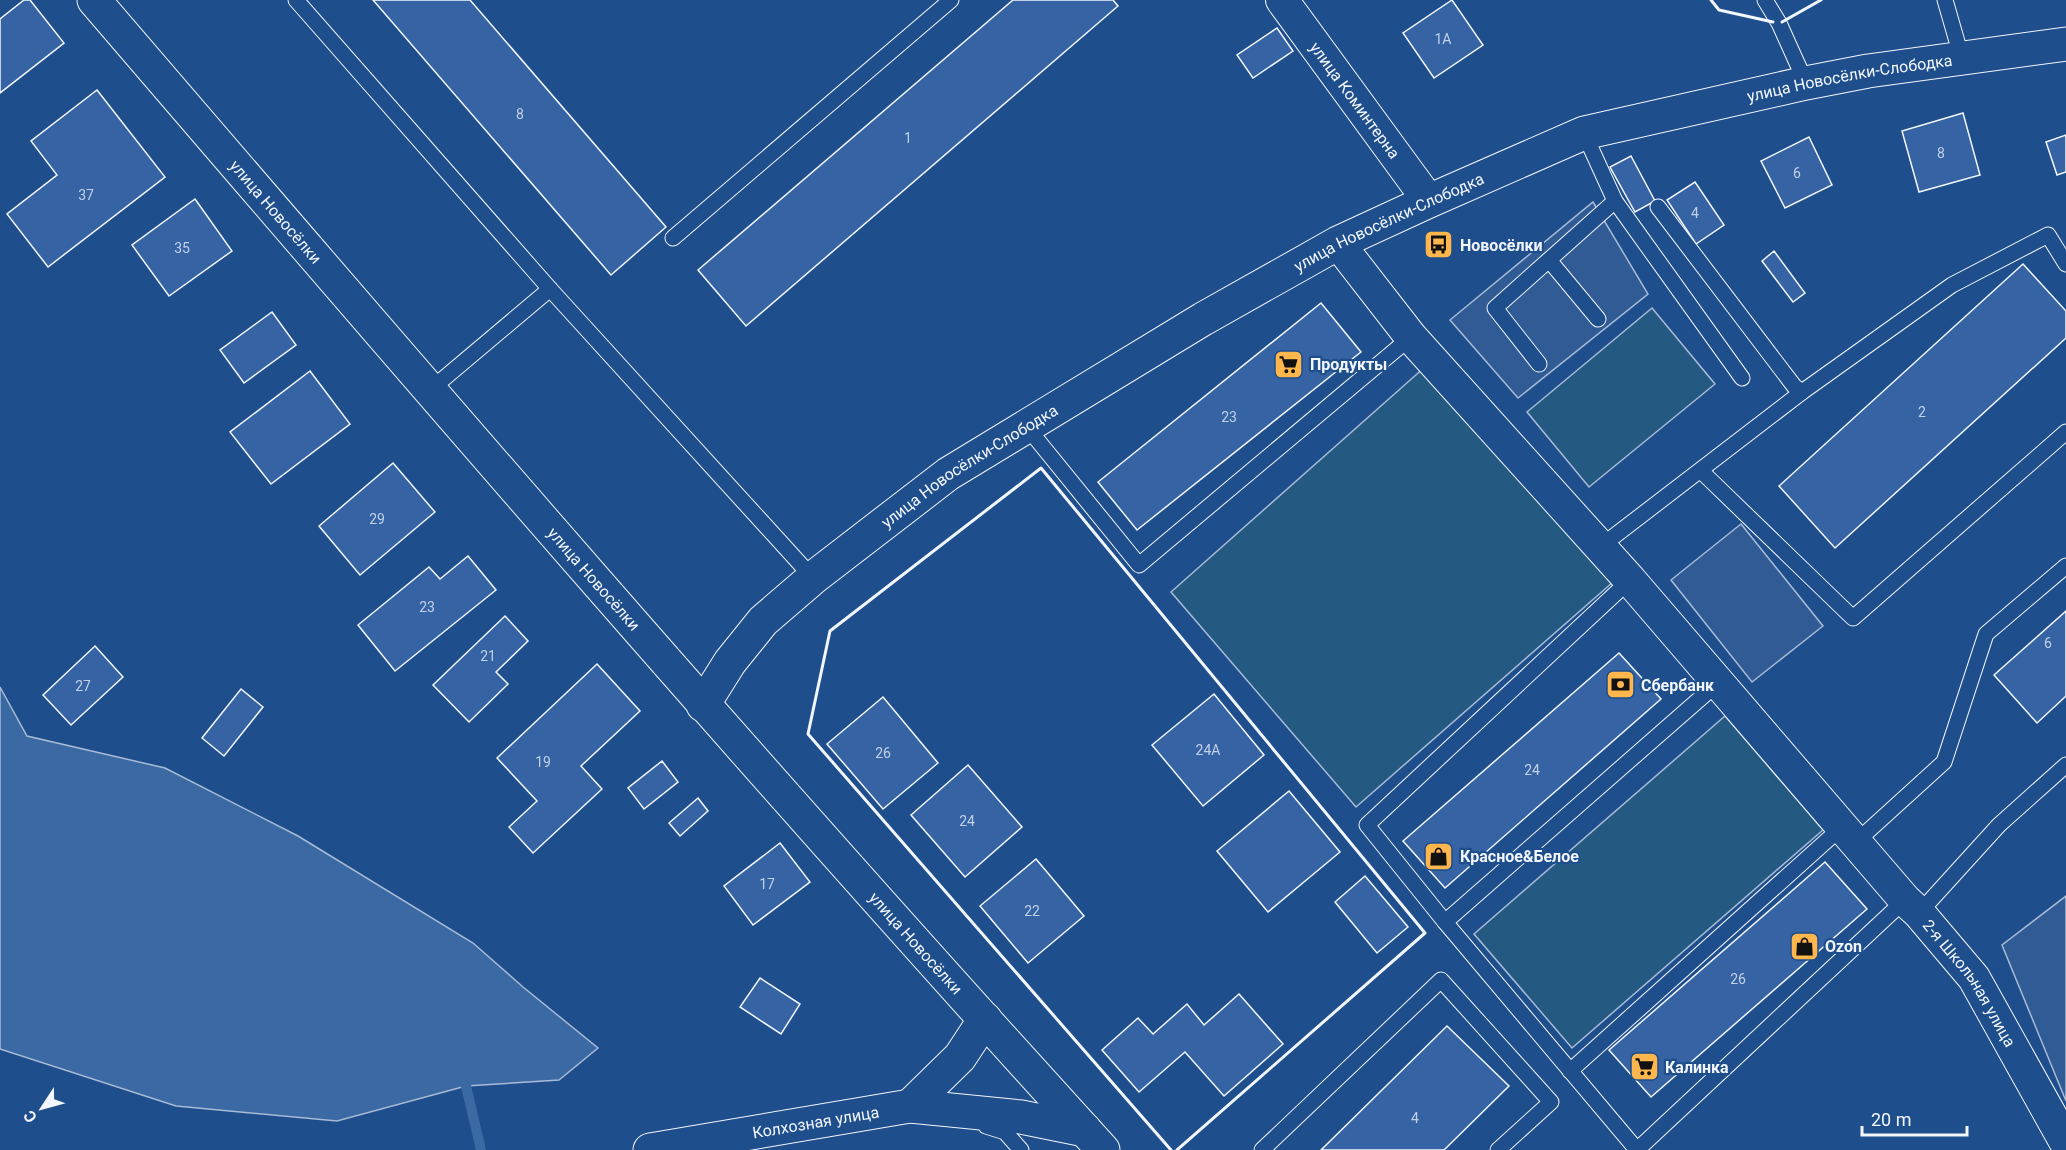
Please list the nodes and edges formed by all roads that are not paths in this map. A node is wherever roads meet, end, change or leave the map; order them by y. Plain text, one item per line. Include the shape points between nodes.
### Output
1 (94, 0) edge
2 (296, 0) edge
3 (951, 0) edge
4 (1282, 0) edge
5 (1765, 0) edge
6 (1946, 0) edge
7 (2066, 44) edge
8 (1962, 59) junction
9 (1806, 83) junction
10 (1584, 134) junction
11 (1429, 201) junction
12 (1615, 201) junction
13 (1658, 207) dead end
14 (673, 238) dead end
15 (1338, 243) junction
16 (1549, 260) junction
17 (2066, 264) edge
18 (550, 289) junction
19 (1598, 319) dead end
20 (1411, 337) junction
21 (1539, 364) dead end
22 (1742, 378) dead end
23 (429, 391) junction
24 (1802, 392) junction
25 (1026, 426) junction
26 (2066, 432) edge
27 (1701, 471) junction
28 (1600, 547) junction
29 (2066, 566) edge
30 (1630, 580) junction
31 (802, 587) junction
32 (1719, 682) junction
33 (703, 705) junction
34 (2066, 765) edge
35 (1850, 834) junction
36 (1912, 906) junction
37 (1445, 922) junction
38 (985, 1019) junction
39 (1570, 1071) junction
40 (910, 1106) junction
41 (1094, 1140) edge
42 (2066, 1143) edge
43 (650, 1150) edge
44 (1021, 1150) edge
45 (1262, 1150) edge
46 (1498, 1150) edge

1 - 23 main road, улица Новосёлки
2 - 18 lane
3 - 14 lane
4 - 11 street, улица Коминтерна
5 - 9 lane
6 - 8 lane
7 - 8 main road, улица Новосёлки-Слободка
8 - 9 main road, улица Новосёлки-Слободка
9 - 10 main road, улица Новосёлки-Слободка
10 - 11 main road, улица Новосёлки-Слободка
10 - 12 lane
11 - 15 main road, улица Новосёлки-Слободка
12 - 16 lane
12 - 22 lane
13 - 24 lane
15 - 20 street
15 - 25 main road, улица Новосёлки-Слободка
16 - 19 lane
16 - 21 lane via 1495,308
17 - 24 lane via 2048,235 1952,285
18 - 23 lane
18 - 31 lane
20 - 25 lane via 1139,565
20 - 28 street
23 - 33 main road, улица Новосёлки
24 - 27 lane
25 - 31 main road, улица Новосёлки-Слободка via 948,474
26 - 27 lane via 1853,618
27 - 28 lane
28 - 30 street
29 - 35 lane via 1986,634 1944,762
30 - 32 street
30 - 37 lane via 1367,825
31 - 33 main road, улица Новосёлки-Слободка via 763,621 730,662
32 - 35 street
32 - 37 lane
33 - 38 main road, улица Новосёлки
34 - 36 lane, 2-я Школьная улица
35 - 36 street
35 - 39 lane
36 - 39 lane via 1637,1150
36 - 42 street, 2-я Школьная улица via 1974,978
37 - 39 lane
38 - 40 main road via 960,1057
38 - 41 main road, улица Новосёлки
40 - 41 main road, Колхозная улица via 1021,1118
40 - 43 main road, Колхозная улица
40 - 44 lane via 1005,1132
45 - 46 lane via 1441,980 1551,1102

